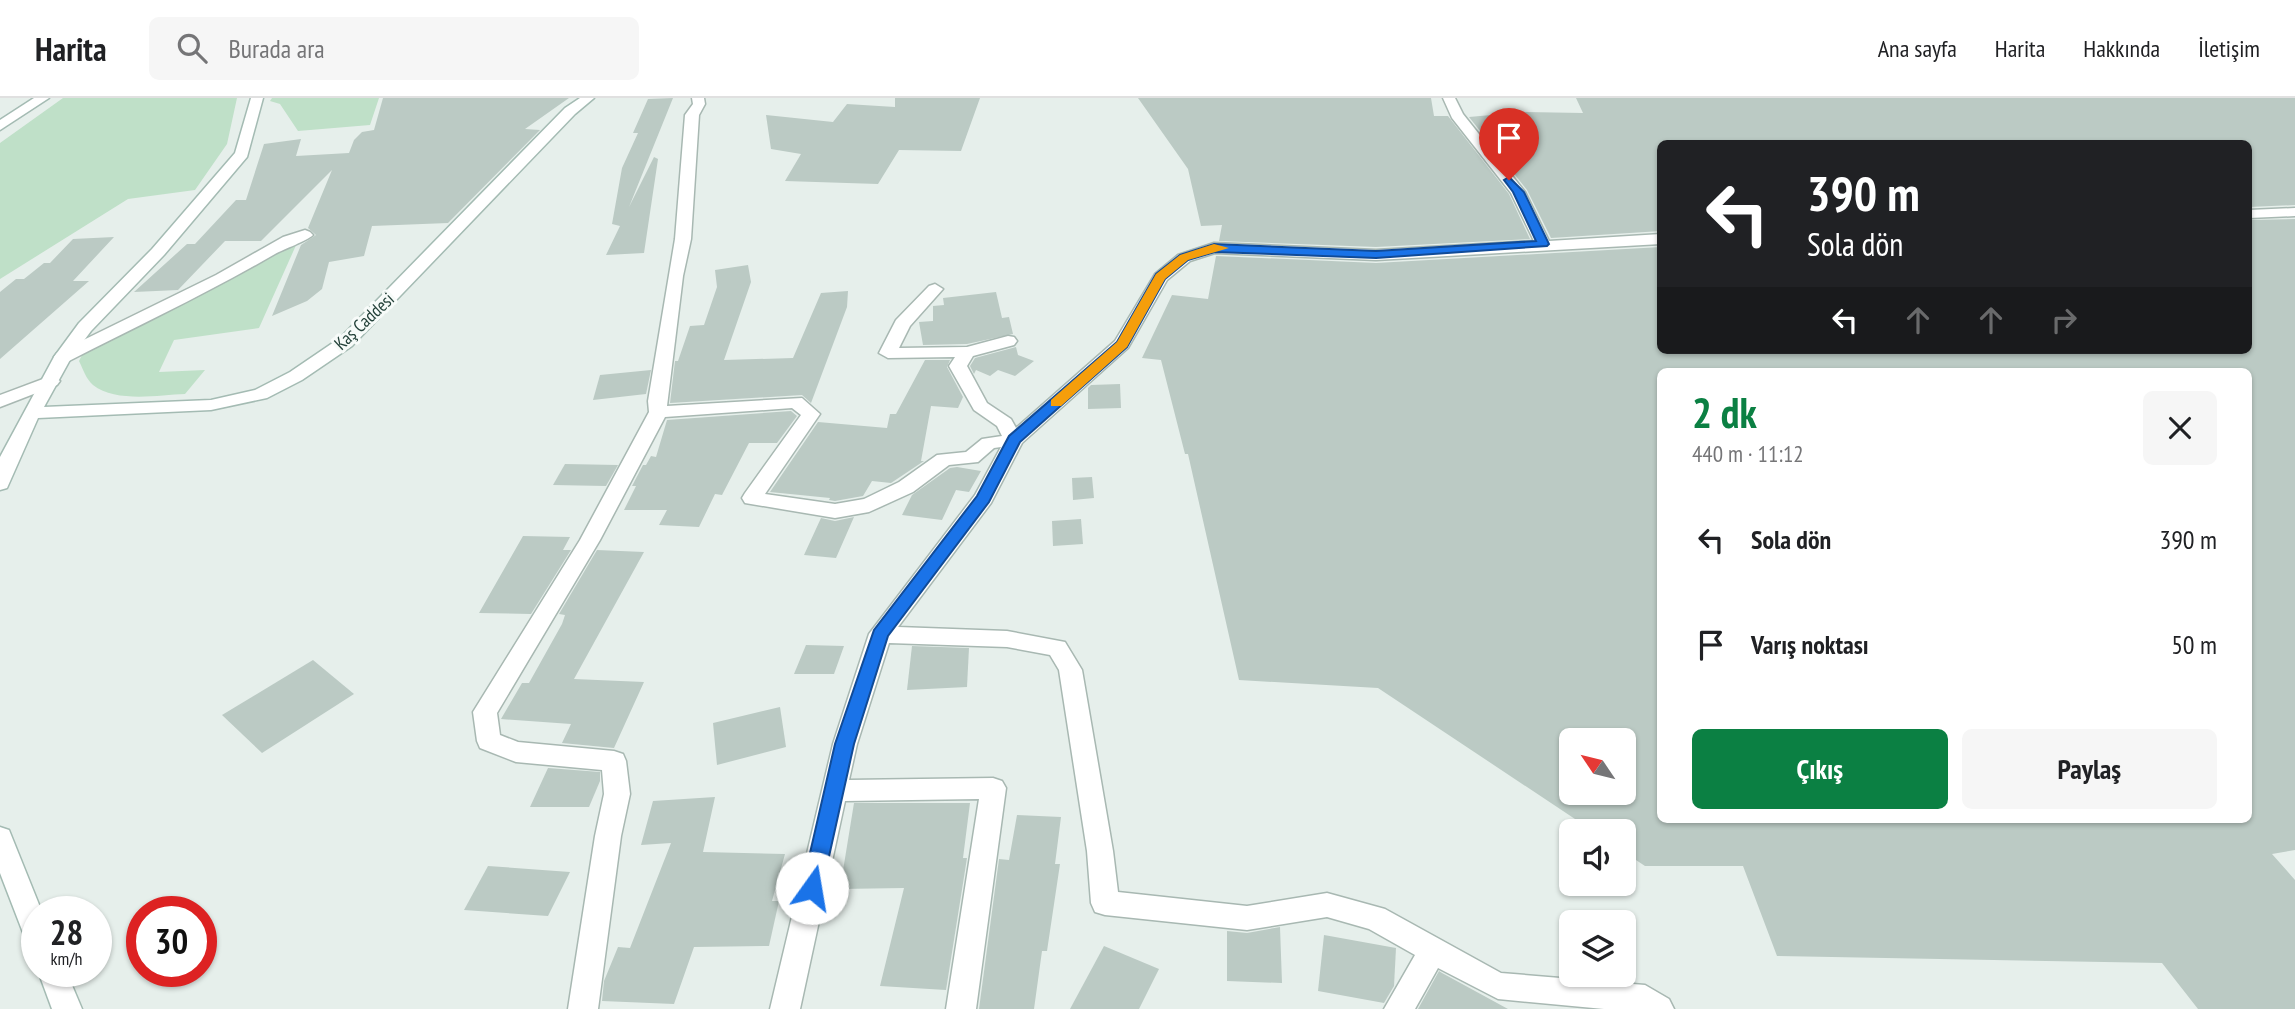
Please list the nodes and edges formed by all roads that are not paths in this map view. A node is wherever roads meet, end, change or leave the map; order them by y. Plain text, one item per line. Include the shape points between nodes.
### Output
1 (43, 98) edge
2 (257, 98) edge
3 (588, 98) edge
4 (698, 98) edge
5 (1449, 98) edge
6 (0, 127) edge
7 (2295, 212) edge
8 (2252, 214) edge
9 (305, 235) dead end
10 (1657, 239) edge
11 (1543, 244) junction
12 (935, 289) dead end
13 (1008, 341) dead end
14 (967, 352) junction
15 (63, 357) junction
16 (51, 381) junction
17 (0, 402) edge
18 (658, 412) junction
19 (31, 413) junction
20 (1014, 440) junction
21 (0, 484) edge
22 (880, 634) junction
23 (834, 791) junction
24 (0, 838) edge
25 (22, 896) edge
26 (1433, 950) junction
27 (58, 987) edge
28 (67, 1009) edge
29 (583, 1009) edge
30 (785, 1009) edge
31 (961, 1009) edge
32 (1399, 1009) edge
33 (1658, 1009) edge

1 - 6 street
2 - 15 street via 242,154
3 - 19 street, Kaş Caddesi via 569,111 346,342 296,376 261,394 211,405
4 - 18 street via 692,115 683,239
5 - 11 street via 1457,115 1518,192
7 - 8 street
9 - 15 street
10 - 11 street
11 - 20 street via 1376,254 1214,248 1184,258 1161,277 1122,344
12 - 14 street via 902,324 888,353
13 - 14 street
14 - 20 street via 958,366 980,406 1004,423
15 - 16 street
16 - 17 street
16 - 19 street
18 - 20 street via 796,402 811,414 752,498 835,511 869,505 906,487 944,460 971,458 989,443
18 - 29 street via 590,540 485,712 489,741 516,752 614,761 617,794
19 - 21 street
20 - 22 street via 984,498
22 - 23 street
22 - 26 street via 1007,639 1057,648 1070,670 1105,903 1247,918 1327,905 1375,918
23 - 30 street
23 - 31 street via 993,788
24 - 25 street
26 - 32 street
26 - 33 street via 1498,986 1645,999
27 - 28 street

